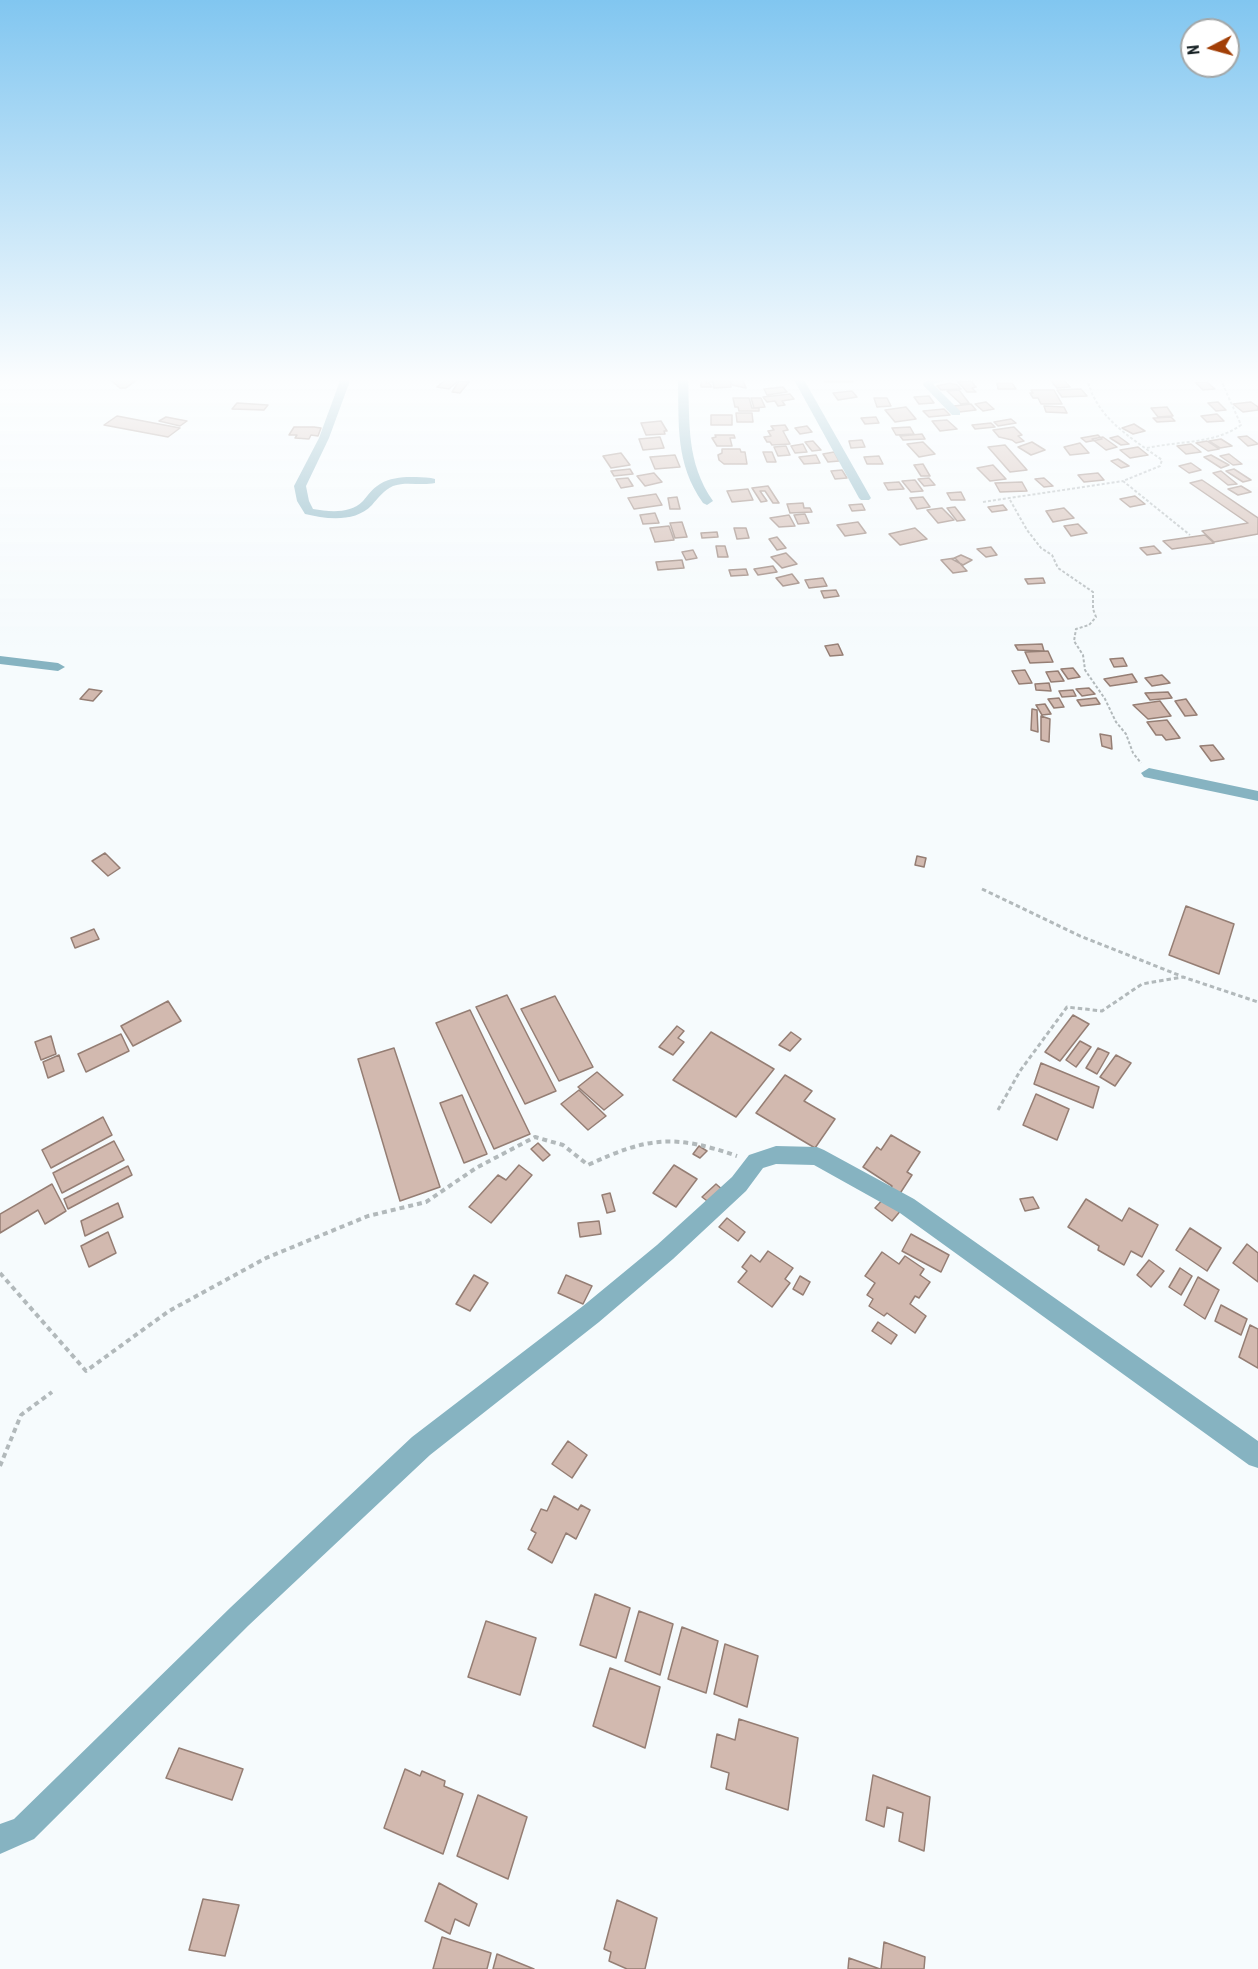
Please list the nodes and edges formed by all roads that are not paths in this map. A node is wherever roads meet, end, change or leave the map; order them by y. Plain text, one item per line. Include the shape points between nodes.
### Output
1 (308, 470) edge
2 (691, 470) edge
3 (849, 470) edge
4 (431, 481) dead end
5 (865, 498) dead end
6 (707, 501) dead end
7 (0, 660) edge
8 (58, 667) dead end
9 (1149, 773) road end
10 (1258, 796) edge
11 (1258, 1456) edge
12 (0, 1839) edge

1 - 4 street via 300,486 303,501 309,511 323,515 352,513 382,487 393,483
2 - 6 street
3 - 5 street
7 - 8 street
9 - 10 street
11 - 12 street via 907,1206 817,1156 776,1155 756,1161 739,1184 665,1252 421,1446 240,1616 24,1829

